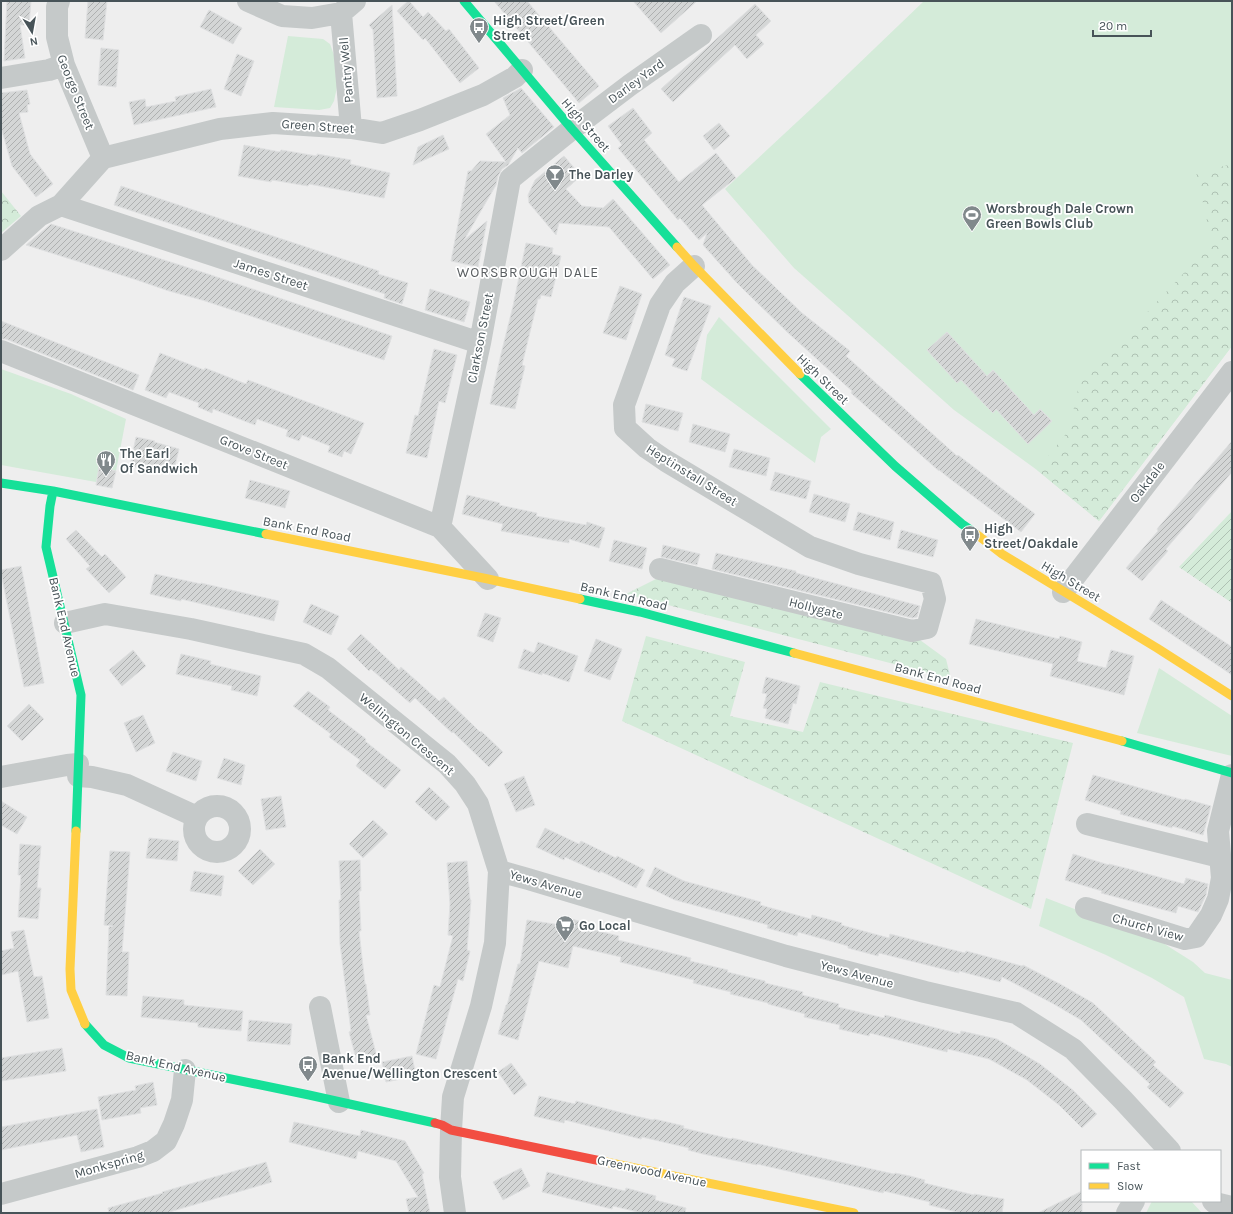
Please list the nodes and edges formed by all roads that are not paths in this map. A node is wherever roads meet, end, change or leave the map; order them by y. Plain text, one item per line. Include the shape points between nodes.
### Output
1 (58, 1) edge
2 (248, 1) edge
3 (464, 1) edge
4 (348, 7) edge
5 (701, 35) dead end
6 (64, 65) junction
7 (522, 70) junction
8 (1, 78) edge
9 (351, 128) junction
10 (572, 129) junction
11 (103, 158) junction
12 (61, 205) junction
13 (1, 250) edge
14 (694, 266) junction
15 (480, 343) junction
16 (1, 351) edge
17 (1232, 372) edge
18 (1, 483) edge
19 (54, 491) junction
20 (440, 527) junction
21 (660, 569) dead end
22 (488, 579) junction
23 (931, 583) joint
24 (1063, 592) junction
25 (65, 623) junction
26 (1232, 696) edge
27 (78, 770) junction
28 (1232, 774) edge
29 (1, 777) edge
30 (197, 817) dead end
31 (1087, 824) dead end
32 (1220, 857) junction
33 (499, 871) junction
34 (1086, 908) dead end
35 (320, 1007) dead end
36 (185, 1070) junction
37 (339, 1102) junction
38 (451, 1130) junction
39 (1169, 1150) edge
40 (1, 1194) edge
41 (1133, 1202) edge
42 (1214, 1202) edge
43 (1232, 1207) edge
44 (455, 1213) edge
45 (854, 1213) edge
46 (1127, 1213) edge

1 - 6 street, George Street via 57,37
2 - 4 street, Pantry Well via 282,16 312,18
3 - 7 street, High Street
4 - 9 street, Pantry Well
5 - 10 street, Darley Yard
6 - 8 street
6 - 11 street, George Street
7 - 9 street, Green Street via 515,77 483,95 382,133
7 - 10 street, High Street
9 - 11 street, Green Street via 273,123 220,129
10 - 14 street, High Street
10 - 15 street, Clarkson Street via 510,179
11 - 12 street
12 - 13 street via 39,216
12 - 15 street, James Street
14 - 23 street, Heptinstall Street via 675,283 660,306 624,405 625,428 666,461 810,547 859,564
14 - 24 street, High Street via 790,365 901,471 962,524 1002,554
15 - 20 street, Clarkson Street
16 - 20 street, Grove Street
17 - 24 street, Oakdale
18 - 19 street, Bank End Road
19 - 22 street, Bank End Road
19 - 25 street, Bank End Avenue via 46,546
20 - 22 street, Grove Street
21 - 23 street, Hollygate via 912,631 927,628 935,599
22 - 28 street, Bank End Road via 640,612 1078,729
24 - 26 street, High Street
25 - 27 street, Bank End Avenue via 81,695
25 - 33 street, Wellington Crescent via 105,614 191,629 304,654 328,668 447,764 465,784 478,804
27 - 29 street via 66,765
27 - 30 street via 92,777 127,785
27 - 36 street, Bank End Avenue via 71,990 86,1026 104,1045 129,1058
28 - 32 street, Church View via 1218,831
31 - 32 street
32 - 34 street, Church View via 1222,878 1218,899 1196,937 1185,939
33 - 38 street, Wellington Crescent via 495,943 481,1006 453,1097
33 - 39 street, Yews Avenue via 786,956 1016,1013 1073,1049
35 - 37 street
36 - 37 street, Bank End Avenue
36 - 40 street, Monkspring via 182,1100 174,1124 166,1141 153,1152
37 - 38 street, Bank End Avenue via 442,1125
38 - 44 street, Wellington Crescent via 450,1177
38 - 45 street, Greenwood Avenue
41 - 46 street
42 - 43 street

